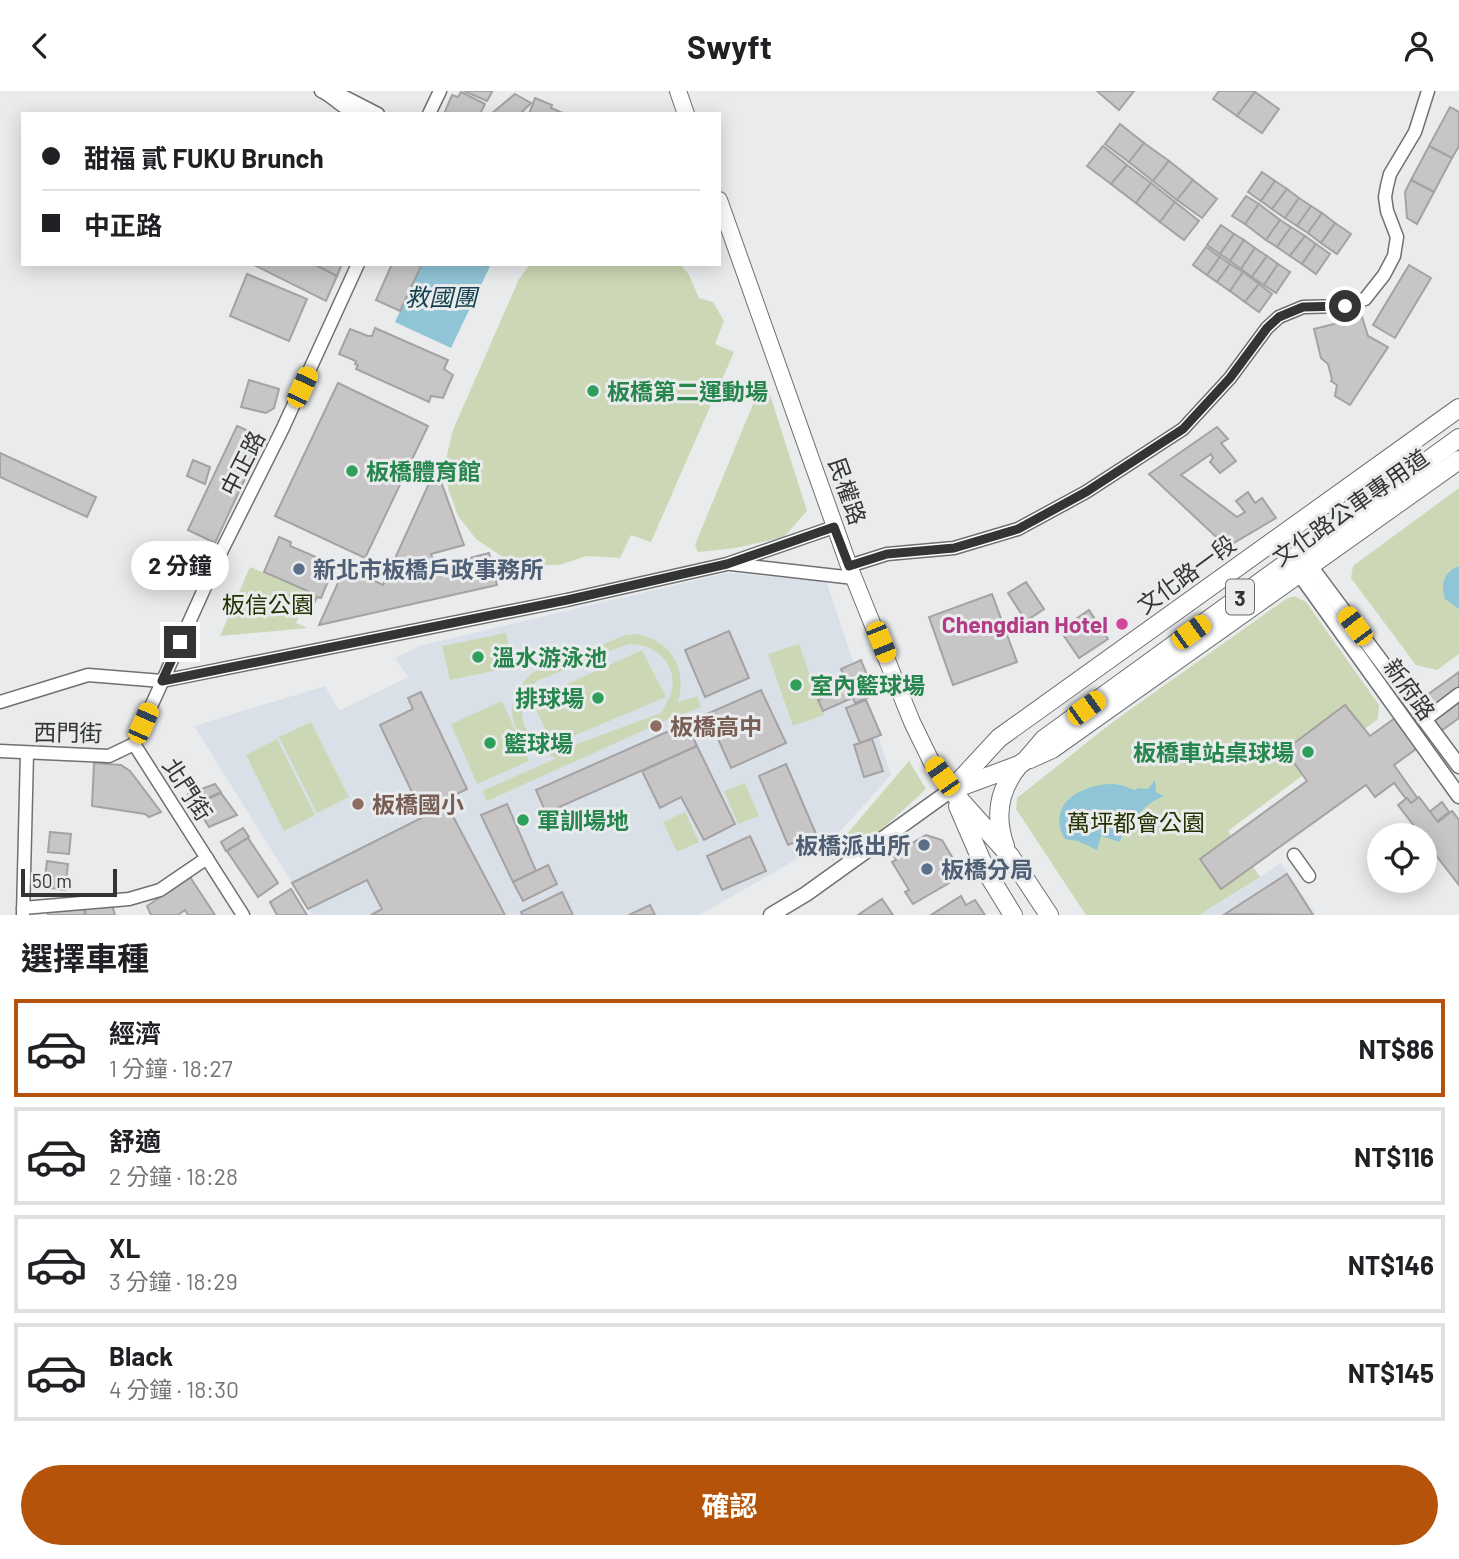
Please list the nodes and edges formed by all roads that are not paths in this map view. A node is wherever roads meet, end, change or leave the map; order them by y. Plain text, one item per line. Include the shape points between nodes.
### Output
1 (440, 91) edge
2 (678, 91) edge
3 (1428, 91) edge
4 (325, 93) edge
5 (351, 112) edge
6 (374, 112) edge
7 (430, 112) edge
8 (685, 112) edge
9 (721, 206) edge
10 (357, 266) edge
11 (1459, 408) edge
12 (1459, 438) edge
13 (1459, 460) edge
14 (834, 527) junction
15 (1280, 536) junction
16 (1300, 563) junction
17 (727, 564) junction
18 (851, 572) junction
19 (162, 681) junction
20 (1459, 694) edge
21 (0, 702) edge
22 (1426, 719) junction
23 (134, 744) junction
24 (0, 751) edge
25 (27, 753) junction
26 (1023, 762) junction
27 (1459, 766) edge
28 (951, 790) junction
29 (1459, 796) edge
30 (1294, 855) dead end
31 (1010, 856) junction
32 (207, 857) junction
33 (1309, 876) dead end
34 (23, 911) edge
35 (243, 915) edge
36 (771, 915) edge
37 (1013, 915) edge
38 (1049, 915) edge

1 - 7 street
2 - 8 main road
3 - 18 street via 1415,132 1387,185 1387,211 1397,237 1394,256 1365,299 1345,306 1303,307 1279,317 1183,429 1086,492 1018,529 954,548 887,554
4 - 5 street
4 - 6 street
9 - 14 main road, 民權路
10 - 19 street, 中正路
11 - 15 main road, 文化路一段 / 3
12 - 16 main road, 3
13 - 16 main road, 文化路公車專用道 / 3
14 - 17 street
14 - 18 main road, 民權路
15 - 16 street, 新府路
15 - 28 main road, 文化路一段 / 3 via 999,738
16 - 22 street, 新府路
16 - 26 main road, 文化路公車專用道 / 3 via 1052,749
16 - 29 street, 新府路
17 - 18 street
17 - 19 street, 西門街
18 - 28 main road, 民權路 via 912,722
19 - 21 street, 西門街 via 88,675
19 - 23 street, 北門街
20 - 22 street
22 - 27 street, 新府路
23 - 25 street, 西門街 via 109,756
23 - 32 street, 北門街
24 - 25 street, 西門街
25 - 34 street
26 - 28 main road, 文化路一段 / 3
26 - 31 main road via 1004,788 999,809 1000,833
28 - 31 main road, 民權路
28 - 36 street, 文化路一段
28 - 37 main road, 民權路 via 986,871
30 - 33 street
31 - 38 main road, 民權路
32 - 34 street via 160,890 130,899
32 - 35 street, 北門街

